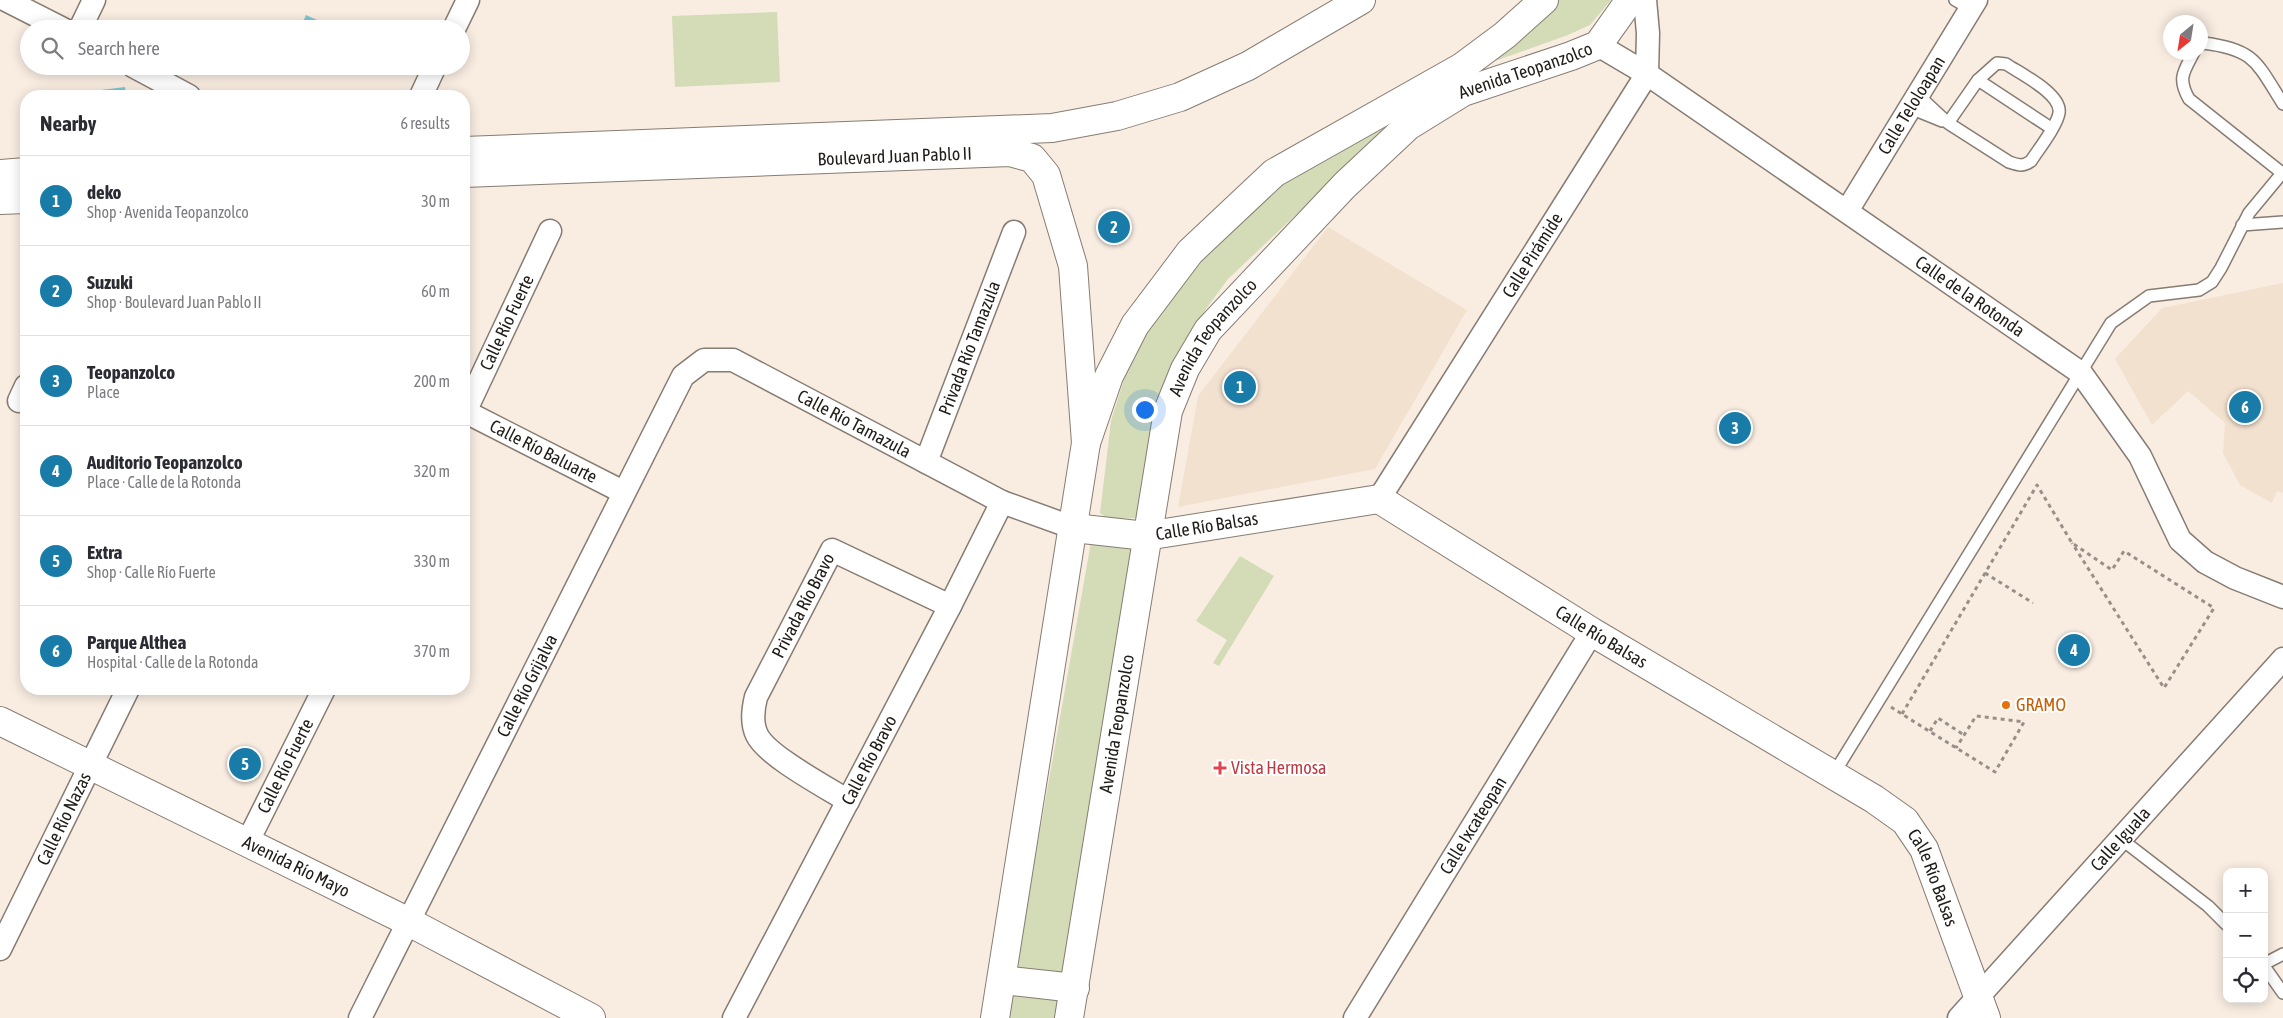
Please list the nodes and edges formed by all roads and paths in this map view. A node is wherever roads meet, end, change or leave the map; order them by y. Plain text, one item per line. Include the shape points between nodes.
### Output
1 (6, 0) edge
2 (94, 0) edge
3 (468, 0) edge
4 (1361, 0) edge
5 (1544, 0) edge
6 (1630, 0) edge
7 (1645, 0) edge
8 (1967, 3) edge
9 (45, 20) edge
10 (84, 20) edge
11 (458, 20) edge
12 (2208, 44) edge
13 (1598, 45) junction
14 (2190, 60) edge
15 (1647, 74) junction
16 (150, 75) edge
17 (431, 75) edge
18 (1978, 80) junction
19 (178, 90) edge
20 (424, 90) edge
21 (1914, 102) junction
22 (2283, 104) edge
23 (1948, 123) junction
24 (2051, 128) junction
25 (470, 151) edge
26 (20, 172) edge
27 (470, 173) edge
28 (2283, 173) edge
29 (0, 174) edge
30 (20, 198) edge
31 (0, 200) edge
32 (1847, 211) junction
33 (2283, 222) edge
34 (2242, 225) junction
35 (550, 231) dead end
36 (1014, 232) dead end
37 (704, 360) joint
38 (2081, 373) junction
39 (470, 399) edge
40 (470, 415) edge
41 (1086, 443) junction
42 (926, 462) junction
43 (623, 492) junction
44 (1379, 499) junction
45 (1002, 502) junction
46 (1074, 528) junction
47 (1146, 536) junction
48 (2072, 543) junction
49 (1985, 573) junction
50 (2283, 597) edge
51 (2034, 603) dead end
52 (950, 606) junction
53 (1592, 632) junction
54 (2283, 659) edge
55 (125, 695) edge
56 (321, 695) edge
57 (1880, 700) junction
58 (1902, 714) junction
59 (0, 721) edge
60 (1930, 731) junction
61 (1964, 735) junction
62 (1956, 748) junction
63 (91, 766) junction
64 (1834, 775) junction
65 (848, 801) junction
66 (2121, 839) junction
67 (247, 843) junction
68 (409, 922) junction
69 (2223, 922) edge
70 (0, 949) edge
71 (2283, 954) edge
72 (2268, 963) edge
73 (2268, 971) edge
74 (1002, 980) junction
75 (1075, 988) junction
76 (2283, 993) edge
77 (1974, 1012) edge
78 (360, 1018) edge
79 (591, 1018) edge
80 (734, 1018) edge
81 (995, 1018) edge
82 (1069, 1018) edge
83 (1355, 1018) edge

1 - 9 street
2 - 10 street
3 - 11 street
4 - 25 street, Boulevard Juan Pablo II via 1248,66 1180,97 1118,116 1052,128
5 - 41 street, Avenida Teopanzolco via 1462,67 1274,172 1190,252 1135,325 1109,376
6 - 13 street, Avenida Teopanzolco
7 - 15 street
8 - 21 street, Calle Teloloapan
12 - 22 lane via 2241,50 2257,62
13 - 15 street, Calle de la Rotonda
13 - 47 street, Avenida Teopanzolco via 1463,92 1408,126 1345,185 1208,330 1168,411
14 - 28 lane via 2181,82 2188,99
15 - 32 street, Calle de la Rotonda
15 - 44 street, Calle Pirámide
16 - 19 street
17 - 20 street
18 - 23 lane
18 - 24 lane
18 - 24 lane via 1997,63 2006,64 2052,95 2059,105 2059,115
21 - 23 lane
21 - 32 street, Calle Teloloapan
23 - 24 lane via 2018,165 2031,161
26 - 29 street
27 - 41 street, Boulevard Juan Pablo II via 1010,152 1032,158 1046,175 1073,266
28 - 34 lane
30 - 31 street
32 - 38 street, Calle de la Rotonda
33 - 34 lane
34 - 38 lane via 2212,282 2199,290 2149,296 2111,323
35 - 39 street, Calle Río Fuerte
36 - 42 street, Privada Río Tamazula
37 - 42 street, Calle Río Tamazula via 733,360
37 - 43 street, Calle Río Grijalva via 683,376
38 - 50 street, Calle de la Rotonda via 2140,456 2180,540 2205,562 2234,578
38 - 57 lane
40 - 43 street, Calle Río Baluarte
41 - 46 street, Avenida Teopanzolco
42 - 45 street, Calle Río Tamazula
43 - 68 street, Calle Río Grijalva
44 - 47 street, Calle Río Balsas
44 - 53 street, Calle Río Balsas
45 - 46 street, Calle Río Tamazula
45 - 52 street, Calle Río Bravo
46 - 47 street, Calle Río Balsas
46 - 74 street, Avenida Teopanzolco
47 - 75 street, Avenida Teopanzolco
48 - 48 path via 2092,576 2164,688 2214,608 2124,551 2112,570
48 - 49 path via 2036,485
49 - 51 path
49 - 58 path
52 - 65 street, Calle Río Bravo
52 - 65 street, Privada Río Bravo via 832,550 756,697 752,714 756,735 769,750
53 - 64 street, Calle Río Balsas
53 - 83 street, Calle Ixcateopan
54 - 66 street, Calle Iguala
55 - 63 street, Calle Río Nazas
56 - 67 street, Calle Río Fuerte
57 - 58 path
57 - 64 lane
58 - 60 path
59 - 63 street, Avenida Río Mayo
60 - 61 path via 1938,718
60 - 62 path
61 - 62 path
61 - 62 path via 1976,716 2024,722 1995,772
63 - 67 street, Avenida Río Mayo
63 - 70 street, Calle Río Nazas
64 - 77 street, Calle Río Balsas via 1906,821 1924,849
65 - 80 street, Calle Río Bravo
66 - 69 lane via 2208,906
66 - 77 street, Calle Iguala
67 - 68 street, Avenida Río Mayo
68 - 78 street, Calle Río Grijalva
68 - 79 street, Avenida Río Mayo
71 - 72 lane
73 - 76 lane
74 - 75 street
74 - 81 street, Avenida Teopanzolco
75 - 82 street, Avenida Teopanzolco

